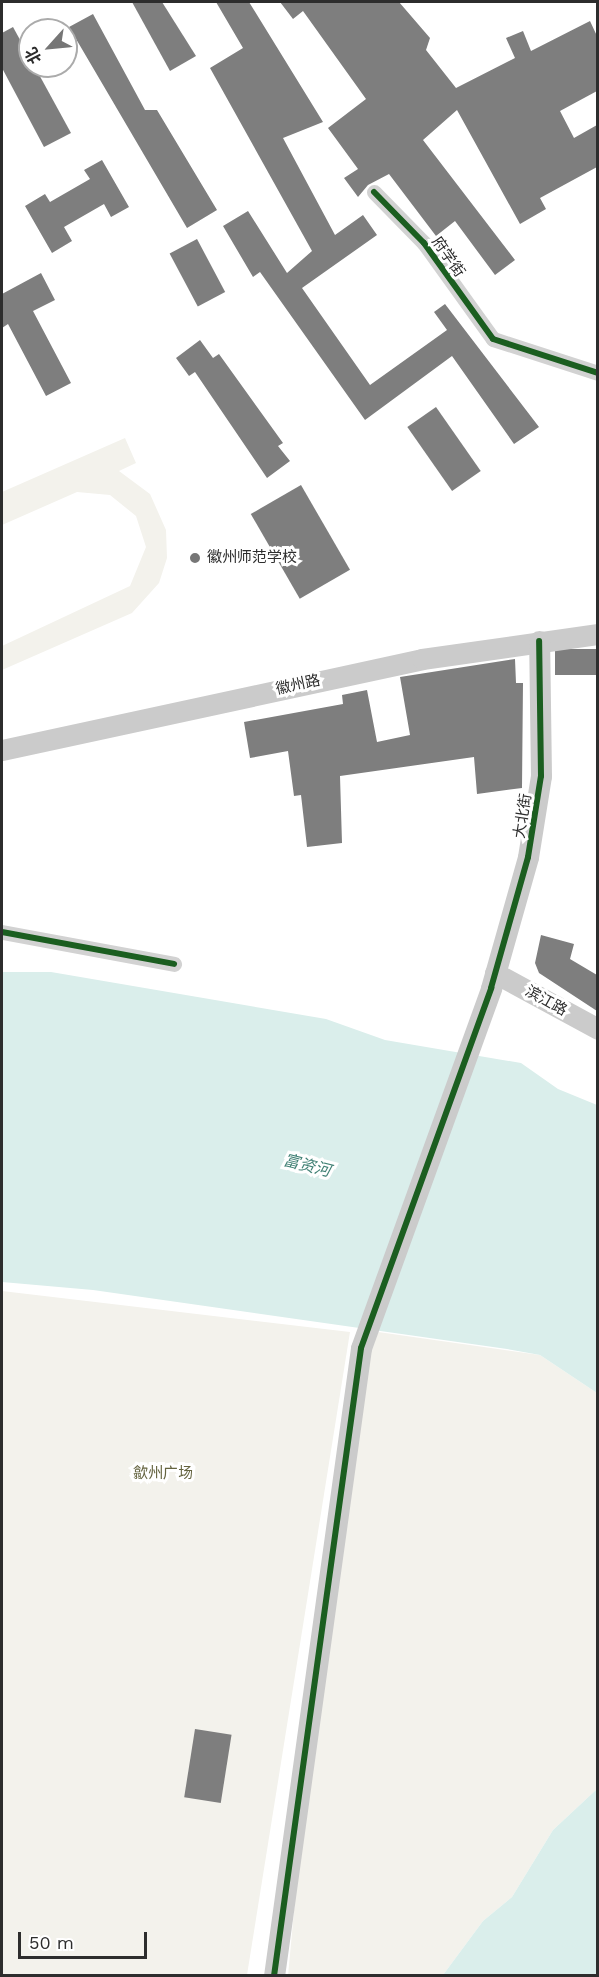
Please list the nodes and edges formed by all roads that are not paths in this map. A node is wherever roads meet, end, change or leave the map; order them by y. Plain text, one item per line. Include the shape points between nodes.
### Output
1 (375, 192) dead end
2 (597, 373) edge
3 (597, 634) edge
4 (539, 641) junction
5 (2, 750) edge
6 (2, 932) edge
7 (174, 964) dead end
8 (493, 980) junction
9 (597, 1029) edge
10 (274, 1976) edge

1 - 2 street, 府学街 via 424,243 493,339
3 - 4 street, 徽州路
4 - 5 street, 徽州路 via 422,659
4 - 8 street, 大北街 via 541,776 535,824
6 - 7 street
8 - 9 street, 滨江路
8 - 10 street, 大北街 via 361,1348

